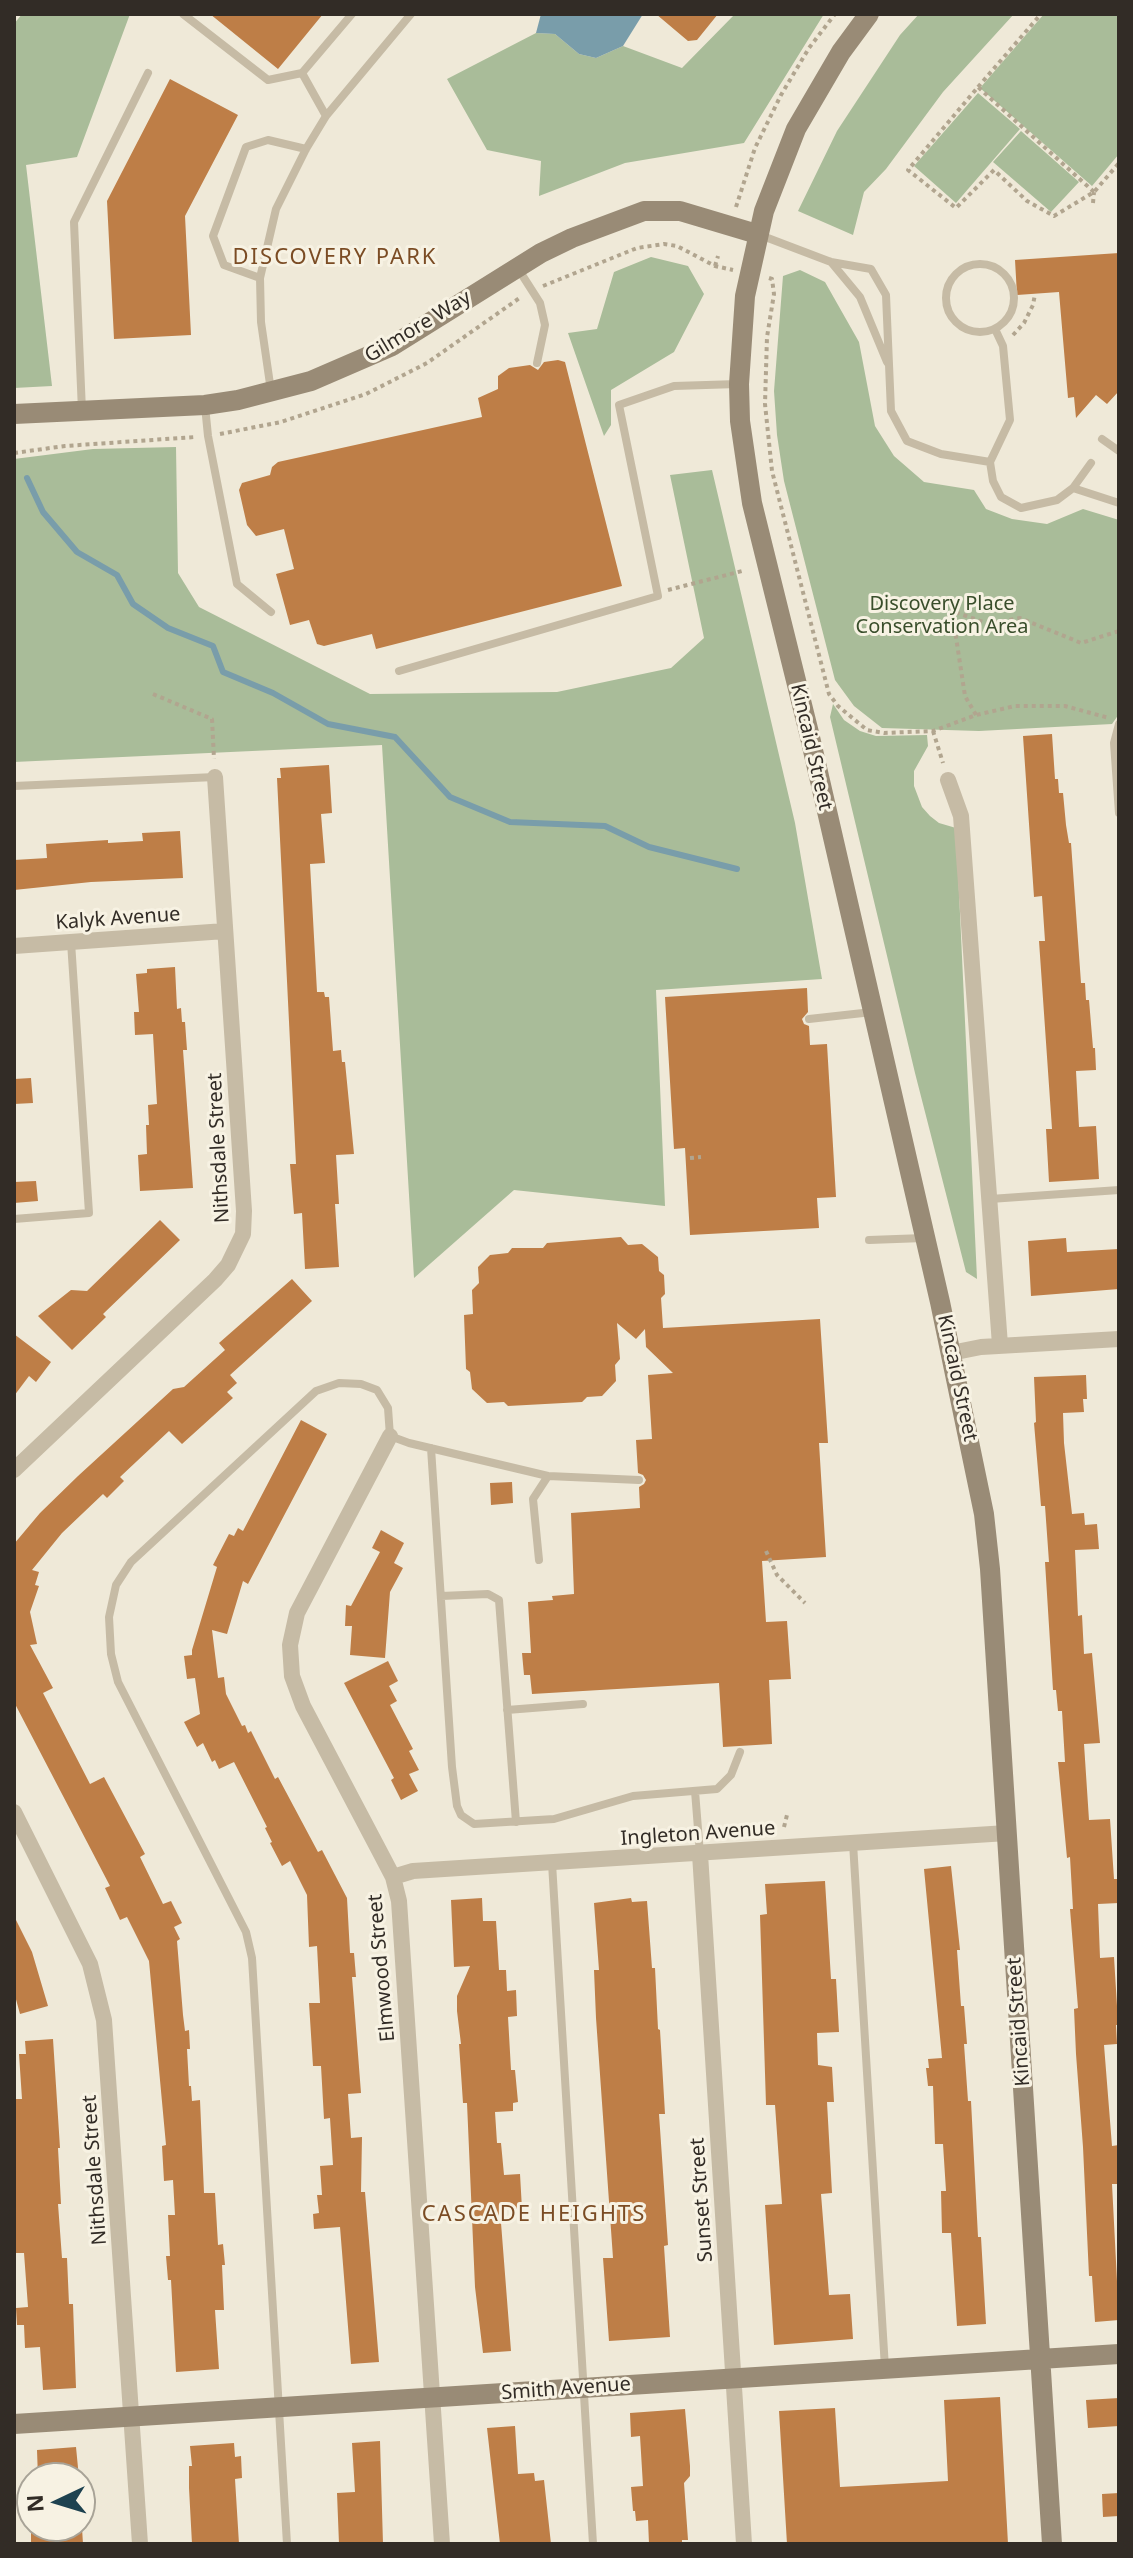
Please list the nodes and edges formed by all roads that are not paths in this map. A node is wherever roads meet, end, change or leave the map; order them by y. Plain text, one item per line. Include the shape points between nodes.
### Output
1 (183, 14) edge
2 (352, 14) edge
3 (411, 14) edge
4 (869, 14) edge
5 (148, 73) dead end
6 (302, 73) junction
7 (326, 116) junction
8 (306, 149) junction
9 (757, 234) junction
10 (831, 262) junction
11 (517, 267) junction
12 (260, 278) junction
13 (995, 329) junction
14 (537, 363) dead end
15 (889, 366) junction
16 (739, 384) junction
17 (271, 391) junction
18 (205, 405) junction
19 (82, 412) junction
20 (14, 414) edge
21 (1102, 439) dead end
22 (1119, 451) edge
23 (990, 462) junction
24 (1091, 463) dead end
25 (1073, 488) junction
26 (1119, 503) edge
27 (271, 612) dead end
28 (399, 671) dead end
29 (1119, 722) edge
30 (215, 777) joint
31 (948, 780) dead end
32 (14, 786) edge
33 (1119, 813) edge
34 (225, 931) junction
35 (71, 942) junction
36 (14, 946) edge
37 (873, 1012) junction
38 (809, 1019) dead end
39 (1119, 1190) edge
40 (990, 1199) junction
41 (14, 1219) edge
42 (925, 1238) junction
43 (869, 1240) dead end
44 (1119, 1339) edge
45 (1000, 1345) junction
46 (951, 1353) junction
47 (390, 1436) junction
48 (431, 1448) junction
49 (14, 1470) edge
50 (548, 1476) junction
51 (639, 1480) dead end
52 (539, 1560) dead end
53 (441, 1596) junction
54 (583, 1704) dead end
55 (507, 1710) junction
56 (740, 1752) dead end
57 (695, 1791) junction
58 (14, 1812) edge
59 (516, 1822) junction
60 (1007, 1833) junction
61 (853, 1843) junction
62 (700, 1854) junction
63 (552, 1863) junction
64 (393, 1877) junction
65 (1119, 2354) edge
66 (1041, 2359) junction
67 (885, 2368) junction
68 (734, 2378) junction
69 (583, 2388) junction
70 (432, 2397) junction
71 (279, 2407) junction
72 (131, 2416) junction
73 (14, 2424) edge
74 (140, 2544) edge
75 (287, 2544) edge
76 (442, 2544) edge
77 (593, 2544) edge
78 (744, 2544) edge
79 (1052, 2544) edge

1 - 6 lane via 268,80
2 - 6 lane
3 - 7 lane
4 - 9 street, Kincaid Street via 796,129
5 - 19 lane via 74,222
6 - 7 lane
7 - 8 lane
8 - 12 lane via 276,209
8 - 12 lane via 268,140 246,147 213,236 224,265
9 - 10 lane
9 - 11 street, Gilmore Way via 680,211 644,211 572,238
9 - 16 street, Kincaid Street via 745,296
10 - 15 lane via 860,297
10 - 15 lane via 871,269 877,277 886,295
11 - 14 lane via 540,303 545,325
11 - 17 street, Gilmore Way via 392,346 311,381
12 - 17 lane
13 - 13 lane via 962,327 948,310 953,277 971,265 994,266 1014,292 1011,314
13 - 23 lane via 1003,346 1010,420
15 - 23 lane via 891,411 907,441 941,454
16 - 28 lane via 674,386 619,405 658,596
16 - 37 street, Kincaid Street via 752,503
17 - 18 street, Gilmore Way
18 - 19 street, Gilmore Way
18 - 27 lane via 237,584
19 - 20 street, Gilmore Way
21 - 22 lane
23 - 25 lane via 1001,497 1021,508 1057,500
24 - 25 lane
25 - 26 lane
29 - 33 lane via 1114,743
30 - 32 lane
30 - 34 street, Nithsdale Street
31 - 40 street via 961,816
34 - 35 street, Kalyk Avenue
34 - 49 street, Nithsdale Street via 243,1234 215,1280
35 - 36 street, Kalyk Avenue
35 - 41 lane via 89,1213
37 - 38 lane
37 - 42 street, Kincaid Street
39 - 40 lane
40 - 45 street
42 - 43 lane
42 - 46 street, Kincaid Street
44 - 45 street
45 - 46 street
46 - 60 street, Kincaid Street via 986,1528
47 - 48 lane
47 - 64 street, Elmwood Street via 297,1613 290,1645 292,1676 303,1706
47 - 71 lane via 388,1408 377,1390 351,1382 316,1391 131,1562 116,1585 109,1617 118,1682 246,1932 252,1958
48 - 50 lane
48 - 53 lane
50 - 51 lane
50 - 52 lane via 533,1499
53 - 55 lane via 488,1594 499,1600
53 - 59 lane via 457,1806 474,1824
54 - 55 lane
55 - 59 lane
56 - 57 lane via 731,1775 717,1789
57 - 59 lane via 633,1796 554,1819
57 - 62 lane
58 - 72 street, Nithsdale Street via 82,1945 103,2011
60 - 61 street, Ingleton Avenue
60 - 66 street, Kincaid Street
61 - 62 street, Ingleton Avenue
61 - 67 lane
62 - 63 street, Ingleton Avenue
62 - 68 street, Sunset Street
63 - 64 street, Ingleton Avenue via 413,1871
63 - 69 lane
64 - 70 street, Elmwood Street via 401,1917
65 - 66 street, Smith Avenue
66 - 67 street, Smith Avenue
66 - 79 street, Kincaid Street
67 - 68 street, Smith Avenue
68 - 69 street, Smith Avenue
68 - 78 street, Sunset Street
69 - 70 street, Smith Avenue
69 - 77 lane
70 - 71 street, Smith Avenue
70 - 76 street, Elmwood Street
71 - 72 street, Smith Avenue
71 - 75 lane
72 - 73 street, Smith Avenue
72 - 74 street, Nithsdale Street

